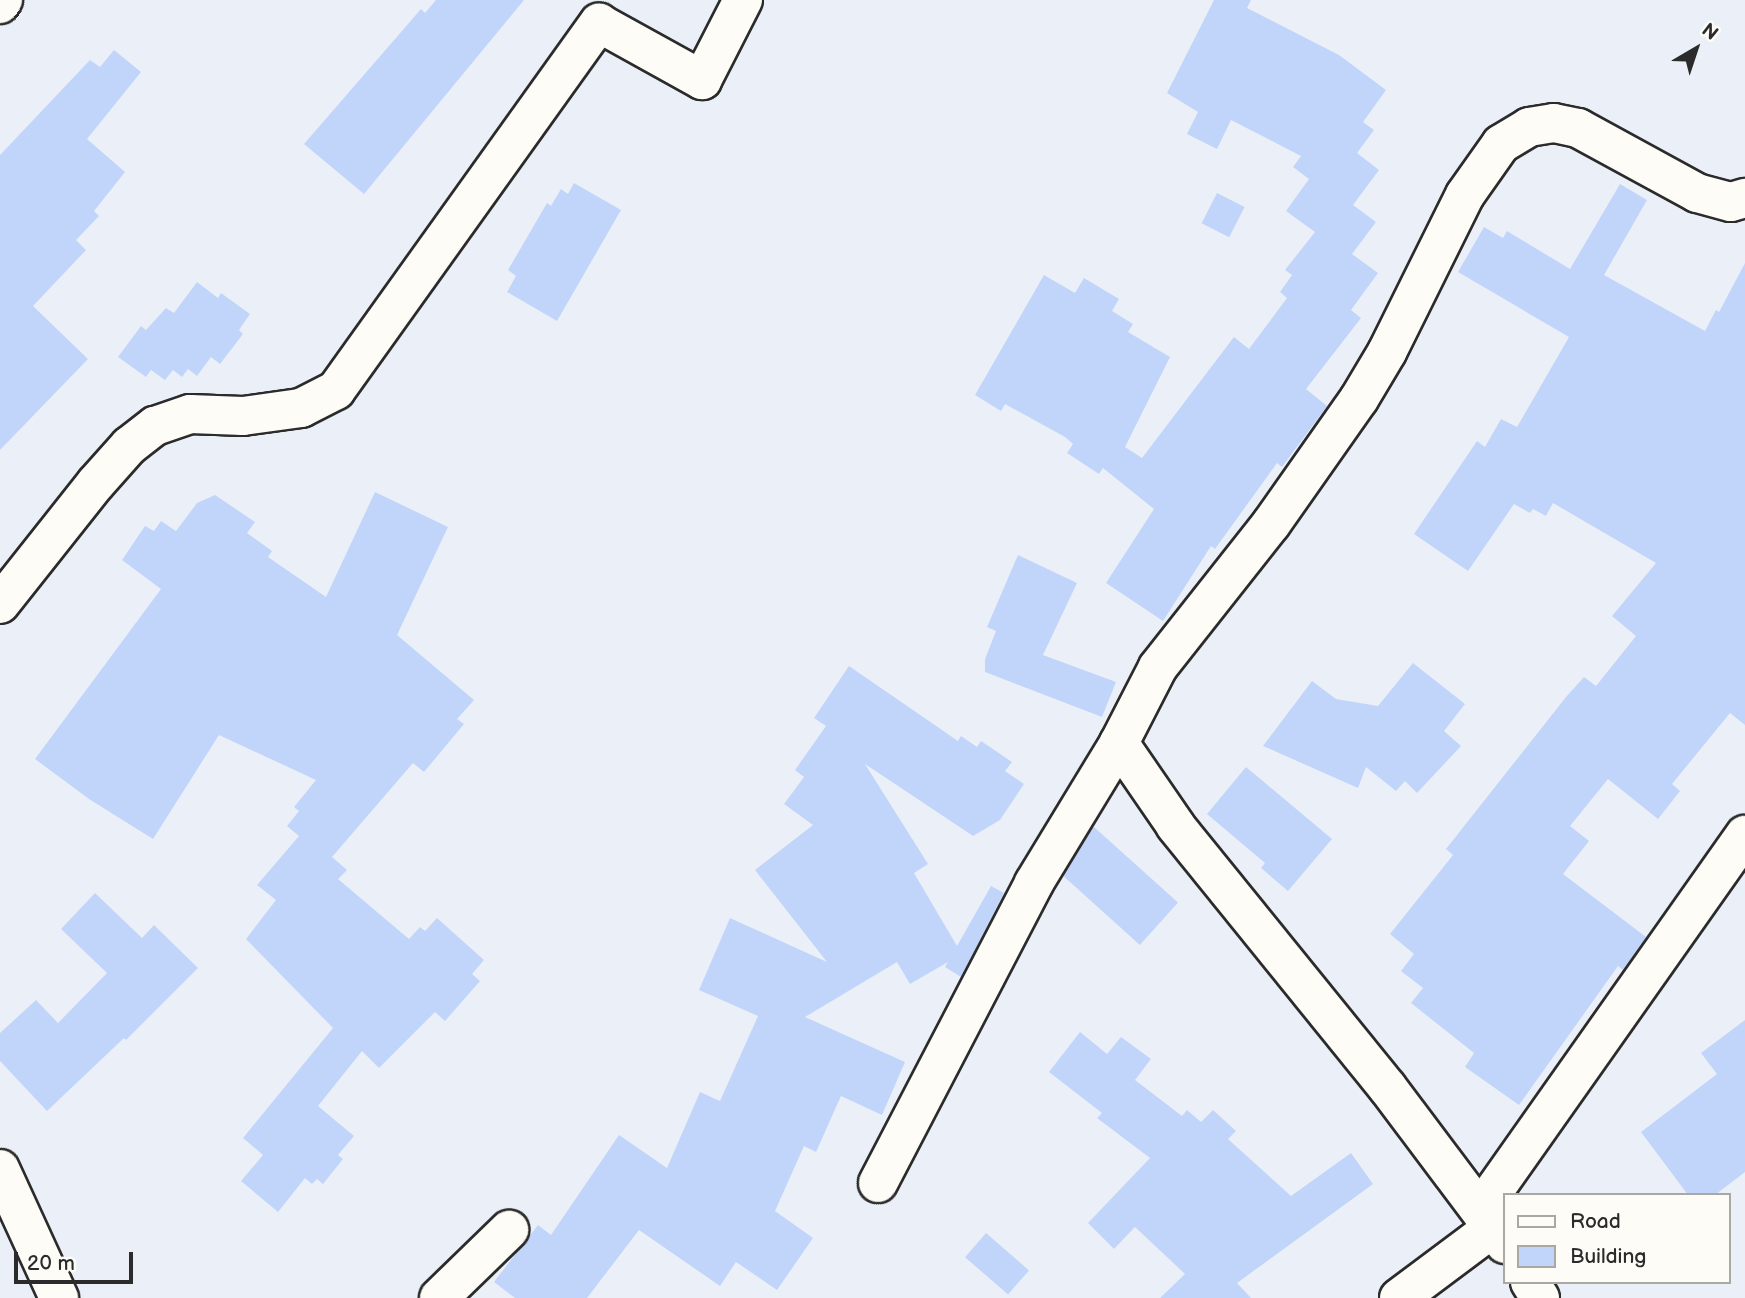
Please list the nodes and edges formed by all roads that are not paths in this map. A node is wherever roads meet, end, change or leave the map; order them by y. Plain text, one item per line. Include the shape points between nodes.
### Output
1 (743, 0) edge
2 (1745, 198) edge
3 (0, 604) edge
4 (1119, 743) junction
5 (1745, 835) edge
6 (0, 1169) edge
7 (878, 1183) dead end
8 (1515, 1193) edge
9 (1504, 1210) edge
10 (1493, 1227) edge
11 (509, 1230) dead end
12 (60, 1298) edge
13 (439, 1298) edge
14 (1399, 1298) edge

1 - 3 street via 702,80 599,23 336,390 301,408 243,416 190,414 155,426 129,446
2 - 4 street via 1731,202 1697,193 1578,128 1554,123 1529,127 1501,144 1465,195 1387,352 1359,398 1280,513 1158,667
4 - 7 street via 1034,883
4 - 10 street via 1176,826
5 - 8 street
6 - 12 street
9 - 10 street
10 - 14 street
11 - 13 street

